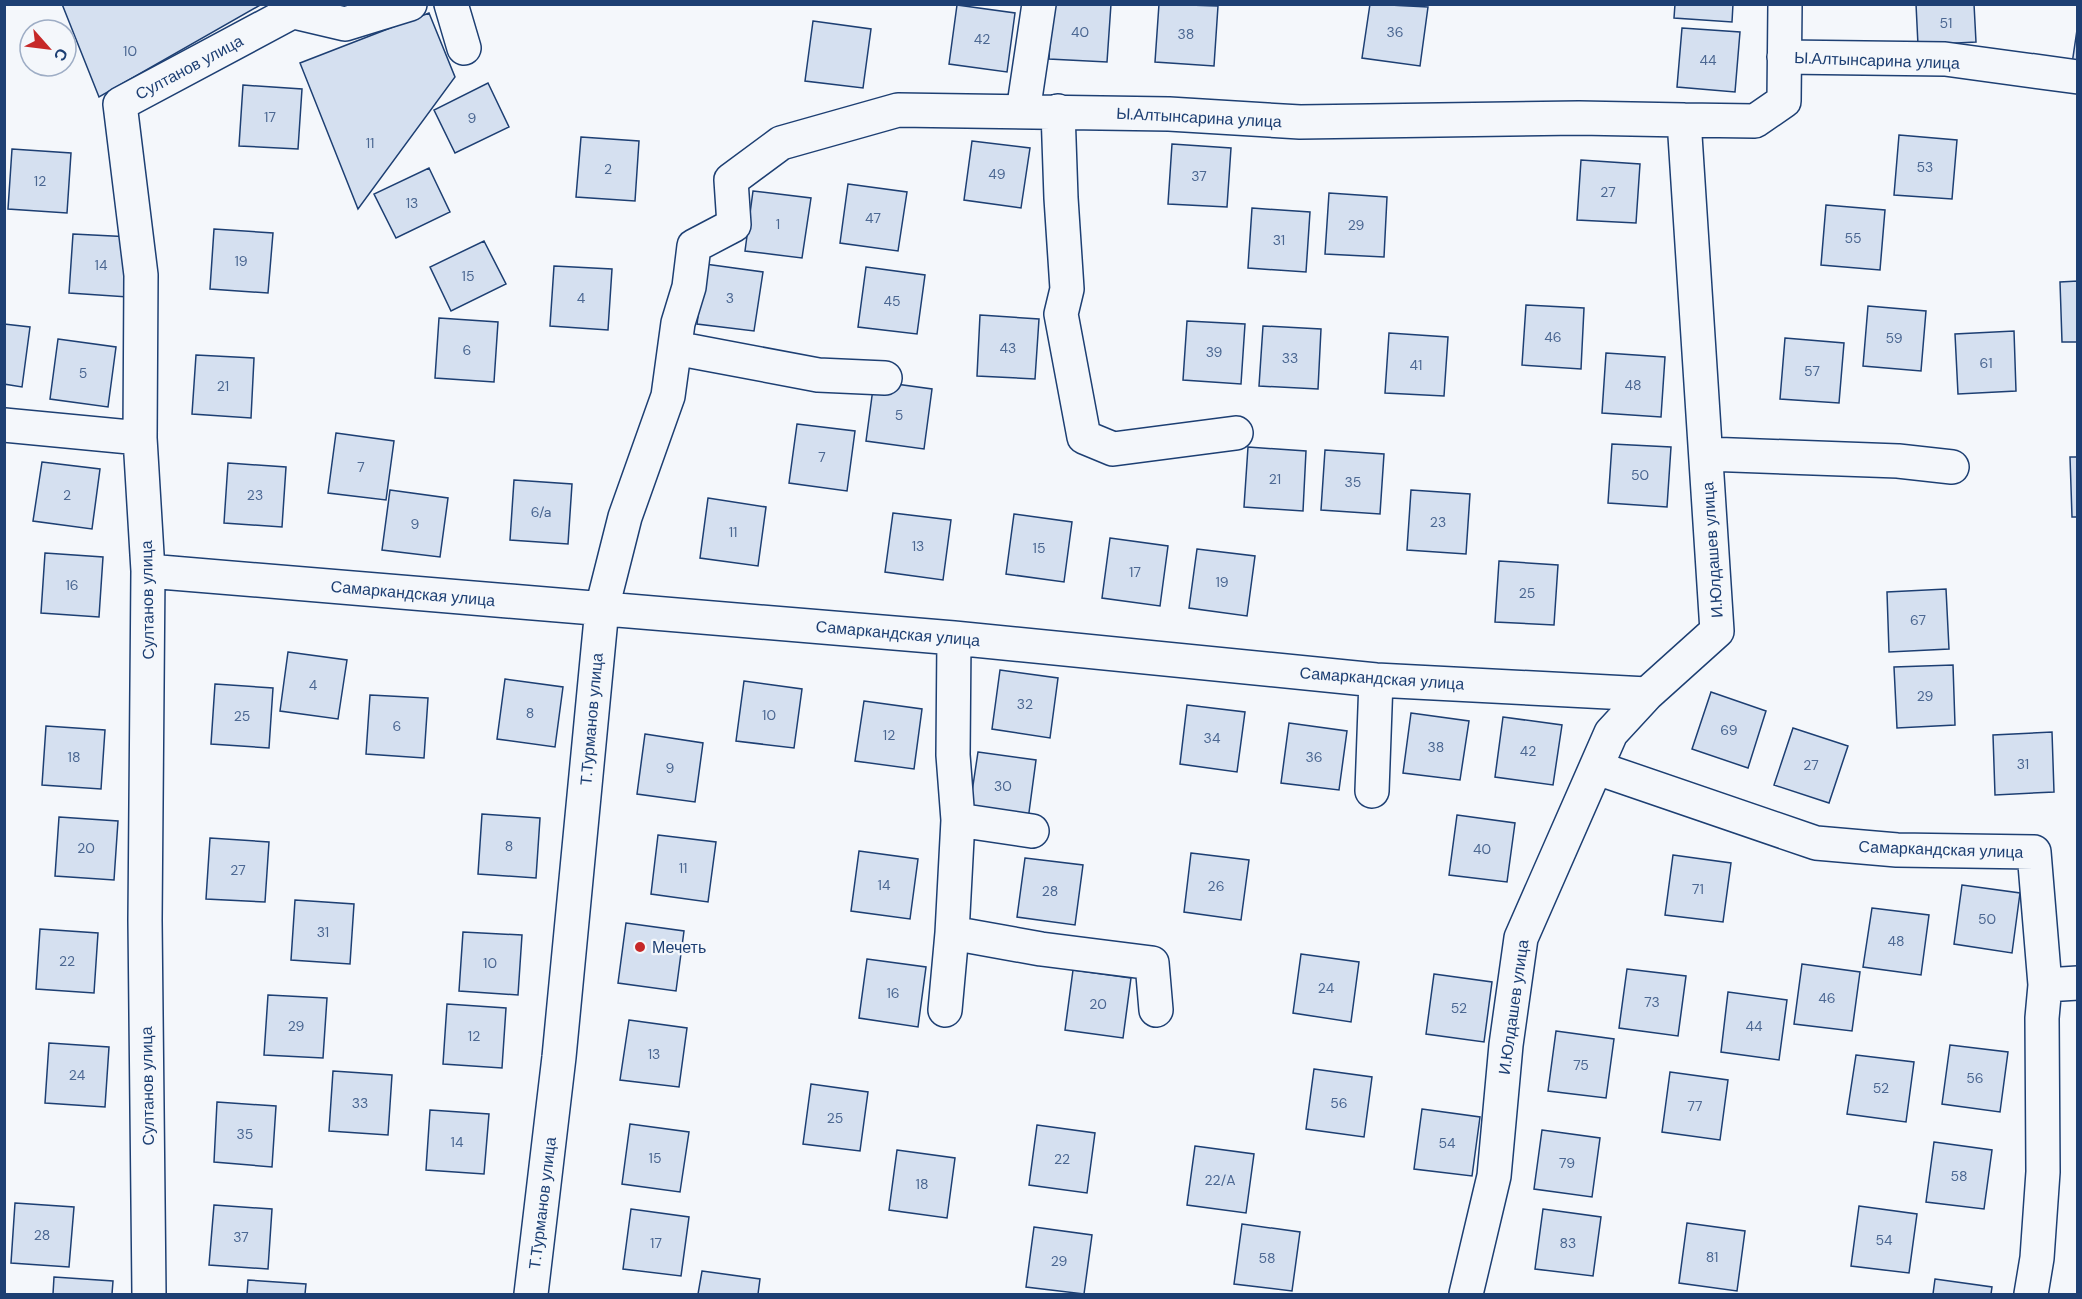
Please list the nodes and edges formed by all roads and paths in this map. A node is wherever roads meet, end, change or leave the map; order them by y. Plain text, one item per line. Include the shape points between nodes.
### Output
1 (410, 4) edge
2 (451, 4) edge
3 (1039, 4) edge
4 (1785, 4) edge
5 (301, 8) edge
6 (464, 48) dead end
7 (1784, 57) junction
8 (2078, 77) edge
9 (1058, 111) junction
10 (1023, 112) junction
11 (1684, 120) junction
12 (731, 180) joint
13 (675, 348) junction
14 (885, 378) dead end
15 (4, 424) edge
16 (1236, 434) dead end
17 (140, 438) junction
18 (1706, 454) junction
19 (1952, 467) dead end
20 (148, 571) junction
21 (602, 608) junction
22 (954, 638) junction
23 (1376, 680) junction
24 (1647, 694) junction
25 (1598, 768) junction
26 (1372, 791) dead end
27 (958, 820) junction
28 (1032, 831) dead end
29 (952, 933) junction
30 (2078, 982) edge
31 (2045, 985) junction
32 (945, 1010) dead end
33 (1156, 1010) dead end
34 (150, 1294) edge
35 (531, 1294) edge
36 (1466, 1294) edge
37 (2031, 1294) edge

1 - 5 street, Султанов улица via 345,24
2 - 6 street
3 - 10 street
4 - 7 street
5 - 17 street, Султанов улица via 120,104 141,274
7 - 8 street, Ы.Алтынсарина улица via 1945,59
7 - 11 street via 1784,101 1755,121
9 - 10 street, Ы.Алтынсарина улица
9 - 11 street, Ы.Алтынсарина улица via 1300,122
9 - 16 street via 1067,289 1061,315 1084,437 1113,448
10 - 12 street, Ы.Алтынсарина улица via 898,110 781,143
11 - 18 street, И.Юлдашев улица
12 - 13 street, Т.Турманов улица via 734,225 694,246
13 - 14 street via 818,375
13 - 21 street, Т.Турманов улица via 668,396 625,517
15 - 17 street
17 - 20 street, Султанов улица
18 - 19 street via 1898,461
18 - 24 street, И.Юлдашев улица via 1717,632
20 - 21 street, Самаркандская улица
20 - 34 street, Султанов улица via 145,920
21 - 22 street, Самаркандская улица
21 - 35 street, Т.Турманов улица via 559,1057
22 - 23 street, Самаркандская улица
22 - 27 street via 953,756
23 - 24 street, Самаркандская улица
23 - 26 street
24 - 25 street, И.Юлдашев улица via 1611,733
25 - 31 street, Самаркандская улица via 1816,843 1897,850 2034,852
25 - 36 street, И.Юлдашев улица via 1521,938 1494,1176
27 - 28 street
27 - 29 street
29 - 32 street
29 - 33 street via 1152,963
30 - 31 street
31 - 37 street, Самаркандская улица via 2043,1172

